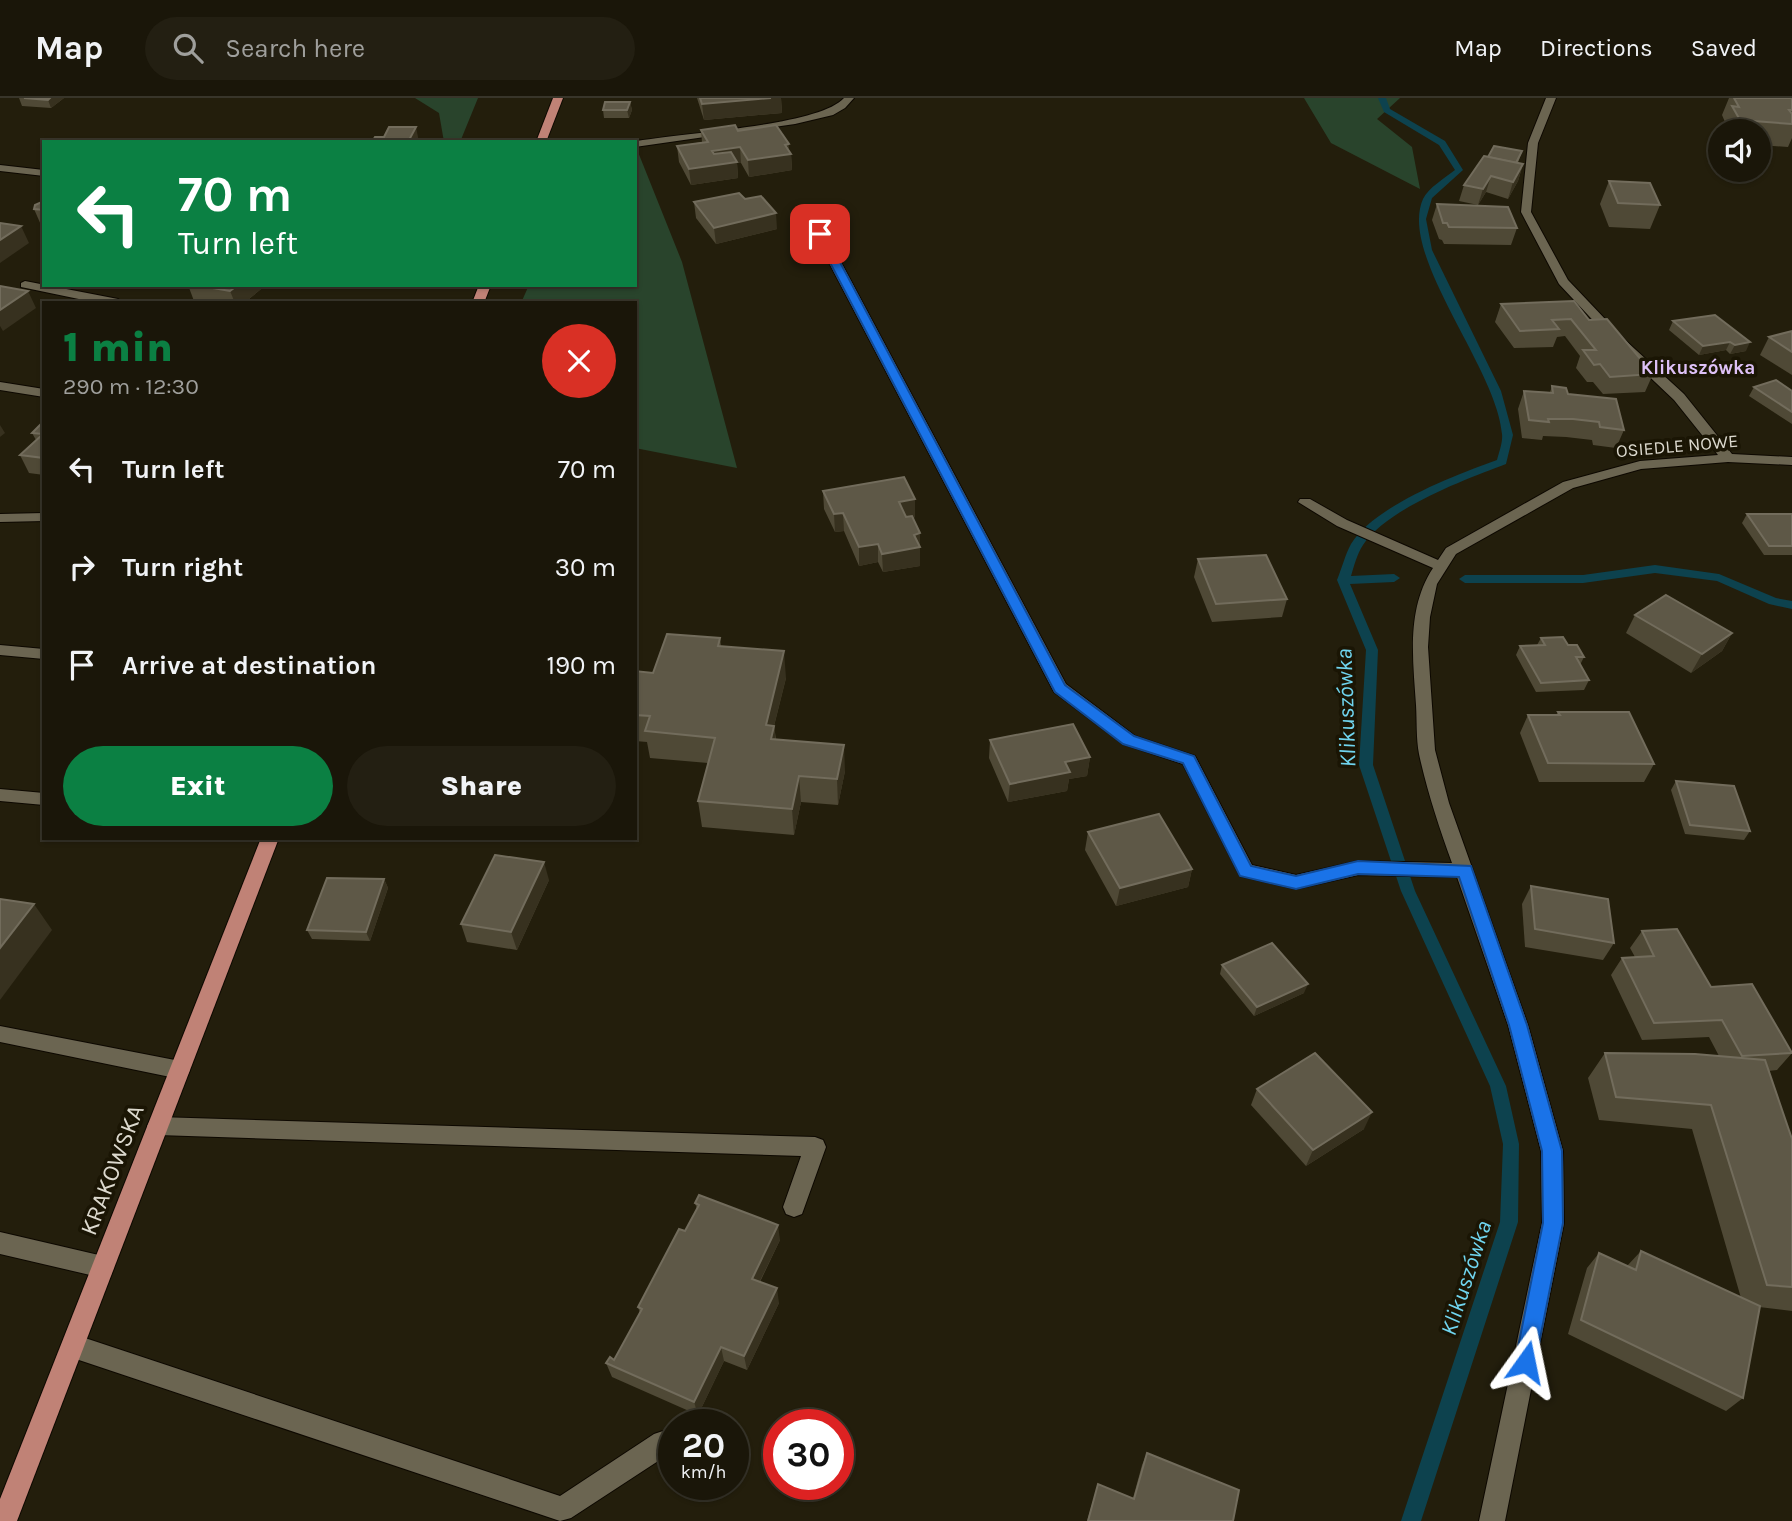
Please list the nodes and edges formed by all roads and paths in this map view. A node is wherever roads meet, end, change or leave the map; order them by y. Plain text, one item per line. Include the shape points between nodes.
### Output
1 (558, 98) edge
2 (849, 98) edge
3 (1551, 98) edge
4 (542, 140) edge
5 (637, 144) edge
6 (0, 168) edge
7 (42, 173) edge
8 (820, 234) dead end
9 (25, 285) dead end
10 (108, 301) edge
11 (0, 386) edge
12 (42, 393) edge
13 (1728, 458) junction
14 (1792, 461) edge
15 (1305, 502) dead end
16 (42, 517) edge
17 (0, 518) edge
18 (1440, 566) junction
19 (0, 650) edge
20 (42, 654) edge
21 (0, 794) edge
22 (42, 799) edge
23 (269, 840) edge
24 (1465, 870) junction
25 (0, 1034) edge
26 (180, 1070) junction
27 (158, 1126) junction
28 (794, 1207) dead end
29 (0, 1243) edge
30 (103, 1267) junction
31 (73, 1346) junction
32 (658, 1446) edge
33 (4, 1521) edge
34 (1492, 1521) edge

1 - 4 main road
2 - 5 street via 830,113 795,121
3 - 13 street via 1533,143 1526,212 1563,282 1679,397
6 - 7 street
8 - 24 street via 1060,688 1129,740 1189,760 1245,871 1296,882 1358,868
9 - 10 street
11 - 12 street
13 - 14 street, OSIEDLE NOWE
13 - 18 street, OSIEDLE NOWE via 1640,465 1568,485 1451,551
15 - 18 street
16 - 17 street
18 - 24 street via 1422,617 1427,750 1440,803
19 - 20 street
21 - 22 street
23 - 26 main road, KRAKOWSKA
24 - 34 street via 1518,1025 1552,1151 1553,1223
25 - 26 street
26 - 27 main road, KRAKOWSKA
27 - 28 street via 815,1147
27 - 30 main road, KRAKOWSKA
29 - 30 street
30 - 31 main road, KRAKOWSKA
31 - 32 street via 562,1509
31 - 33 main road, KRAKOWSKA

